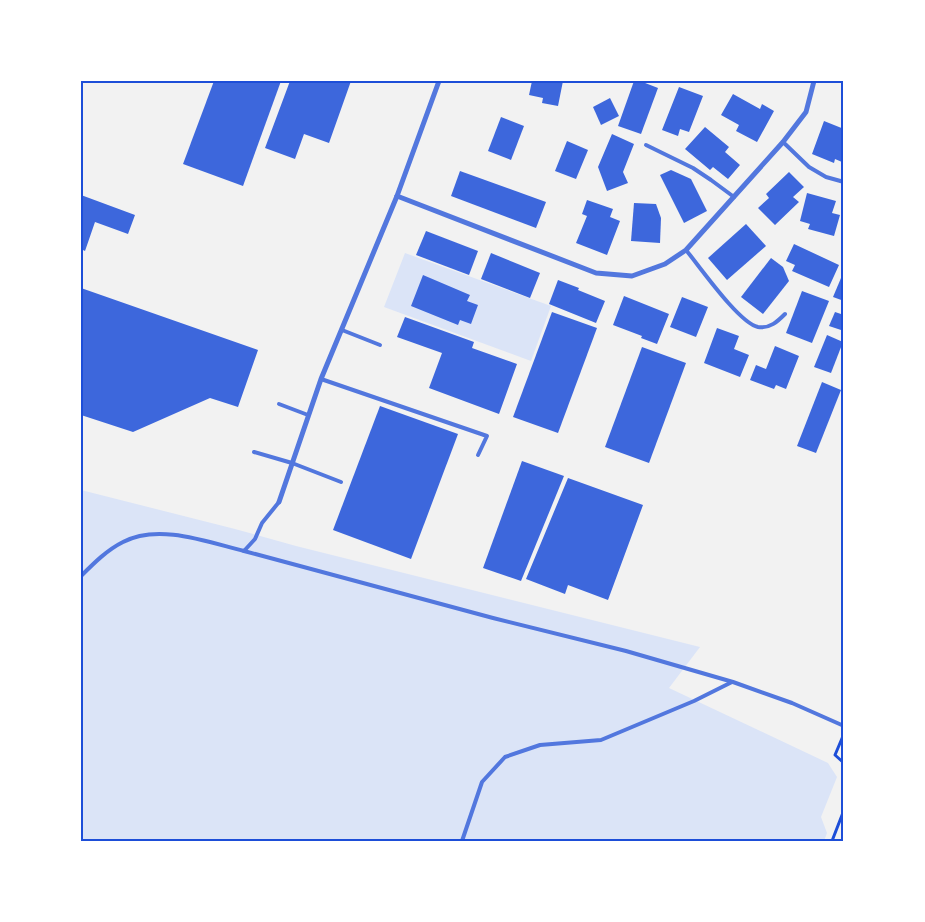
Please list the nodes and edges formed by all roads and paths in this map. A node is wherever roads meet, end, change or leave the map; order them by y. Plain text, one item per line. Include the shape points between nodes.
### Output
1 (439, 81) edge
2 (814, 81) edge
3 (783, 142) junction
4 (646, 145) dead end
5 (844, 182) edge
6 (397, 196) junction
7 (734, 197) junction
8 (686, 250) junction
9 (785, 314) dead end
10 (342, 330) junction
11 (380, 345) dead end
12 (321, 379) junction
13 (279, 404) dead end
14 (308, 415) junction
15 (254, 452) dead end
16 (478, 455) dead end
17 (292, 463) junction
18 (340, 482) dead end
19 (279, 502) joint
20 (244, 551) junction
21 (81, 576) edge
22 (733, 682) junction
23 (844, 726) edge
24 (844, 735) edge
25 (844, 763) edge
26 (844, 810) edge
27 (462, 841) edge
28 (832, 841) edge

1 - 6 street
2 - 3 street via 806,112
3 - 5 lane via 809,166 826,177
3 - 7 street
4 - 7 lane via 693,168
6 - 8 street via 596,273 632,276 664,264
6 - 10 street
7 - 8 street
8 - 9 lane via 745,320 758,327 770,326
10 - 11 lane
10 - 12 street
12 - 14 street
12 - 16 lane via 487,436
13 - 14 lane
14 - 17 street
15 - 17 lane
17 - 18 lane
17 - 19 street
19 - 20 lane
20 - 21 lane via 174,535 143,535 124,541
20 - 22 lane
22 - 23 lane
22 - 27 lane via 601,740 540,744 505,757 482,782
24 - 25 path via 835,755
26 - 28 path

